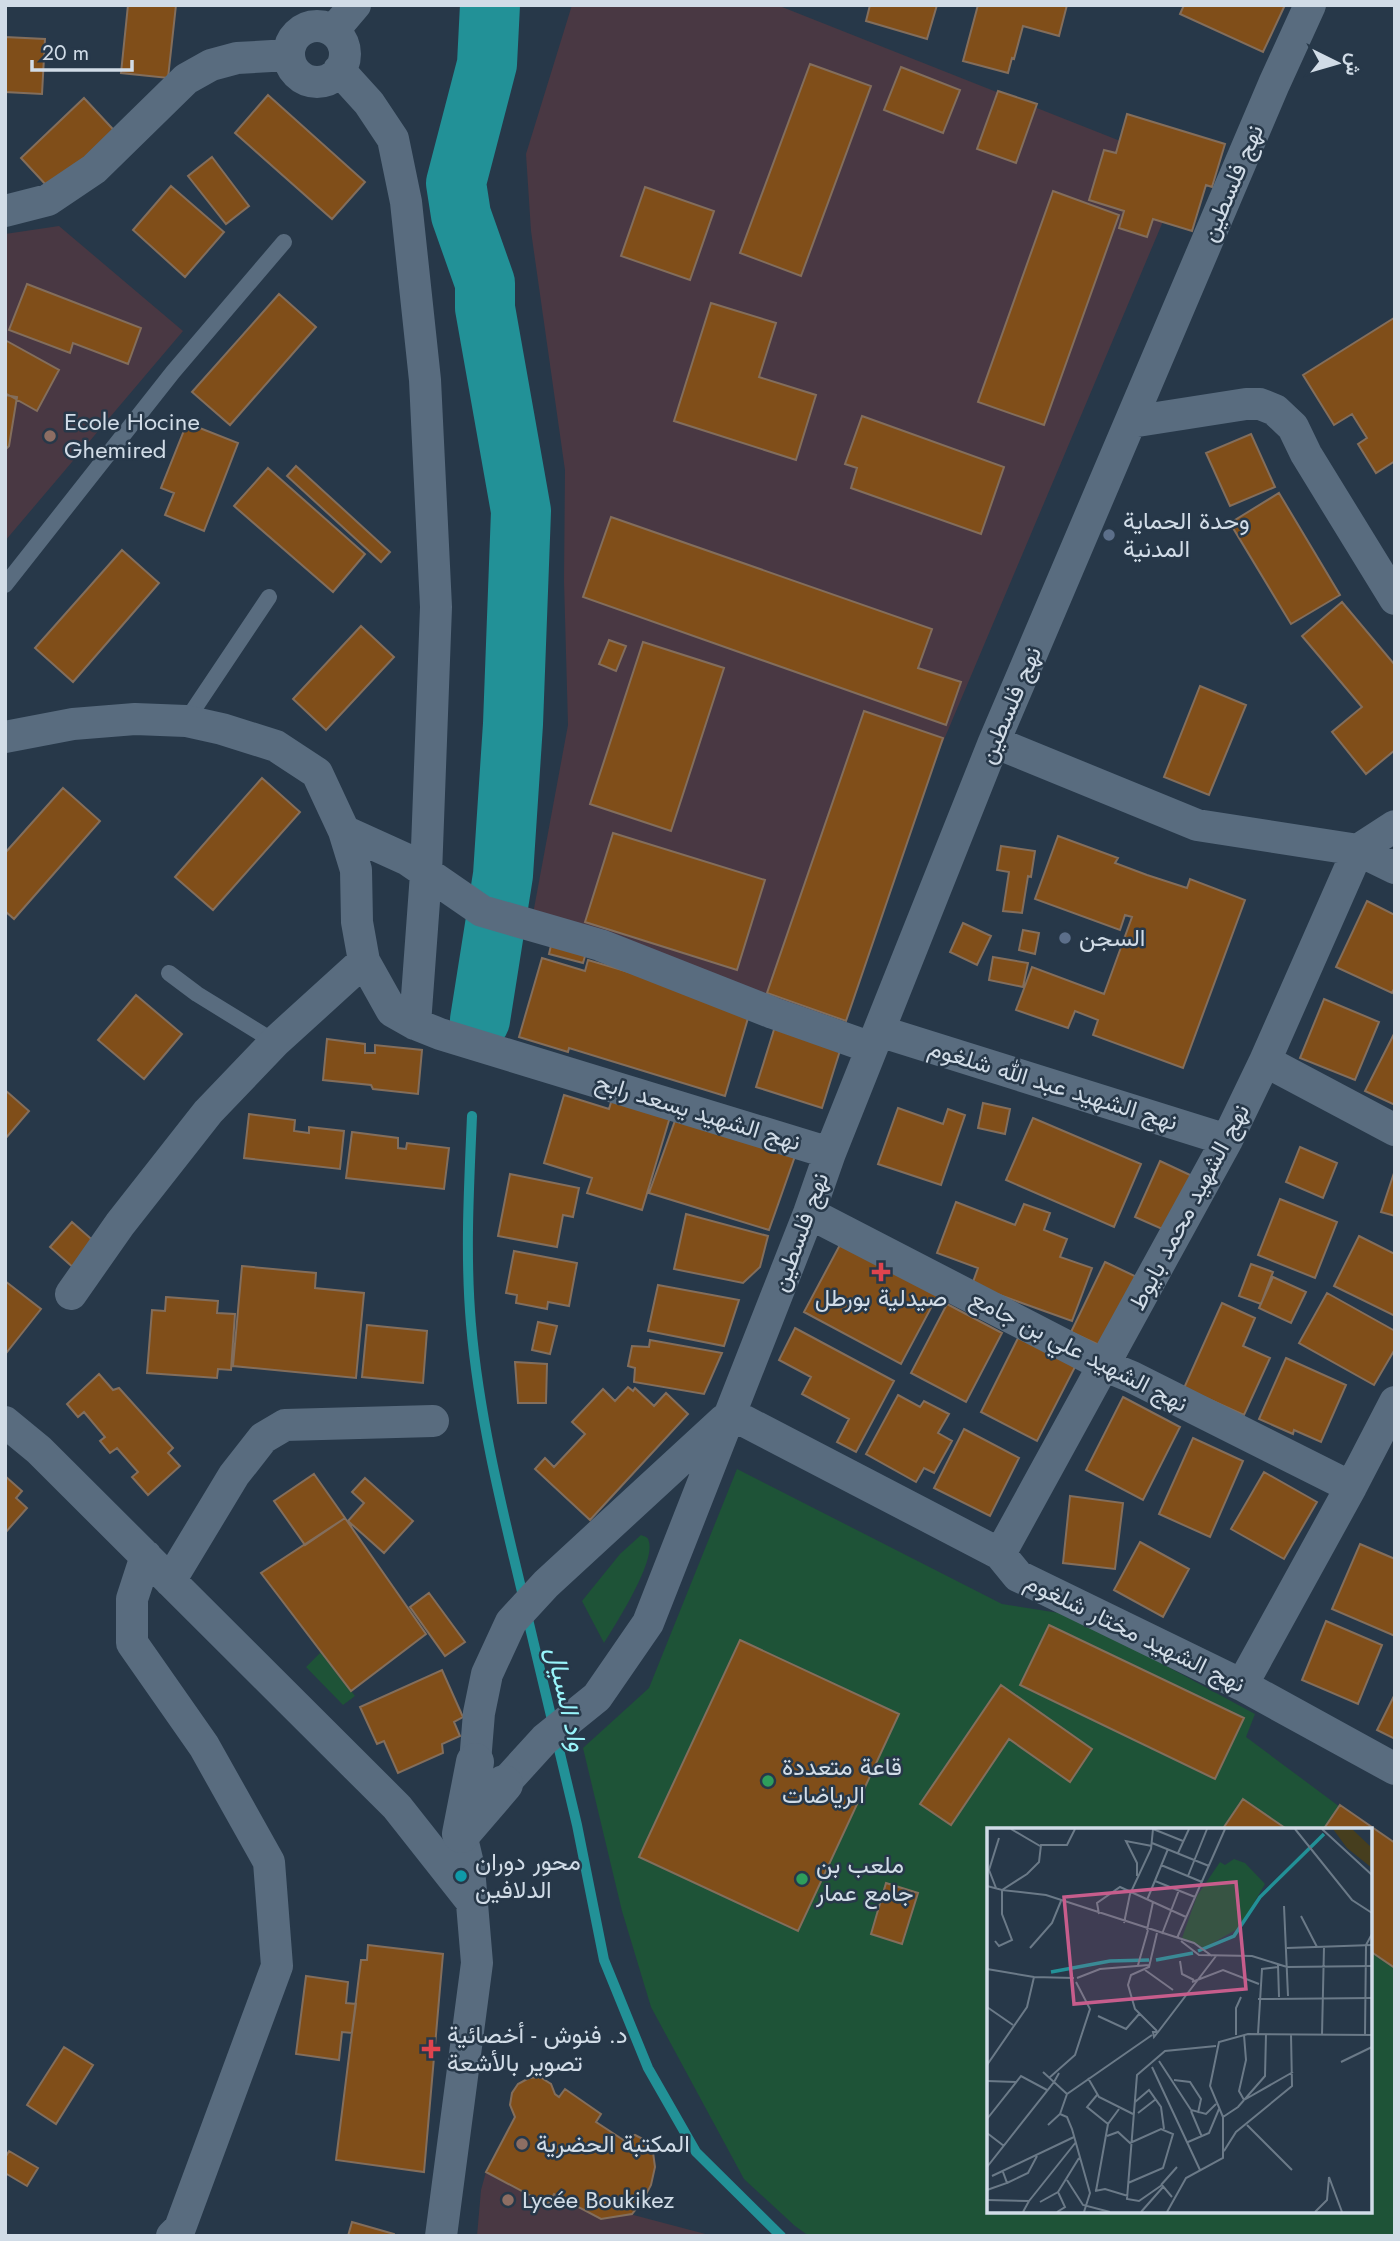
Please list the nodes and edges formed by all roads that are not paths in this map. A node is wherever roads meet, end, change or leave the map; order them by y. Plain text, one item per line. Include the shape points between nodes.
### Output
1 (355, 5) edge
2 (1310, 5) edge
3 (333, 31) junction
4 (289, 55) junction
5 (339, 71) junction
6 (5, 211) edge
7 (284, 243) dead end
8 (1131, 422) junction
9 (5, 585) edge
10 (269, 597) dead end
11 (1395, 599) edge
12 (186, 721) junction
13 (5, 737) edge
14 (994, 742) junction
15 (1395, 826) edge
16 (344, 831) junction
17 (1358, 850) junction
18 (1395, 868) edge
19 (426, 874) junction
20 (364, 961) junction
21 (169, 973) dead end
22 (427, 1029) junction
23 (876, 1040) junction
24 (275, 1042) junction
25 (1265, 1061) junction
26 (1395, 1130) edge
27 (1227, 1140) junction
28 (830, 1153) junction
29 (809, 1213) junction
30 (71, 1294) dead end
31 (1103, 1365) junction
32 (1395, 1402) edge
33 (731, 1414) junction
34 (433, 1421) dead end
35 (5, 1422) edge
36 (1351, 1488) junction
37 (1000, 1554) junction
38 (146, 1556) junction
39 (170, 1581) junction
40 (1242, 1685) junction
41 (1395, 1769) edge
42 (490, 1773) junction
43 (461, 1834) joint
44 (472, 1902) junction
45 (172, 2236) edge
46 (441, 2236) edge

1 - 3 street
2 - 8 street, نهج فلسطين
3 - 4 street via 316,26 299,32
3 - 5 street via 345,54
4 - 5 street via 295,71 308,80 325,80
4 - 6 street via 237,58 211,65 186,79 94,169 48,200
5 - 19 street via 369,103 393,139 406,202 425,380 436,607
7 - 9 lane via 173,372
8 - 11 street via 1246,404 1275,410 1293,427
8 - 14 street, نهج فلسطين
10 - 12 lane
12 - 13 street via 73,724
12 - 16 street via 276,746 317,773
14 - 17 street via 1197,825
14 - 23 street, نهج فلسطين
15 - 17 street
16 - 19 street, نهج الشهيد عبد الله شلغوم via 408,860
16 - 20 street via 356,870 357,922
17 - 18 street
17 - 25 street, نهج الشهيد محمد بايوط
19 - 22 street
19 - 23 street, نهج الشهيد عبد الله شلغوم via 492,913 600,945 773,1013
20 - 22 street via 392,1011
20 - 24 street
21 - 24 lane
22 - 28 street, نهج الشهيد يسعد رابح
23 - 27 street, نهج الشهيد عبد الله شلغوم
23 - 28 street, نهج فلسطين
24 - 30 street via 208,1112
25 - 26 street
25 - 27 street, نهج الشهيد محمد بايوط
27 - 31 street, نهج الشهيد محمد بايوط
28 - 29 street, نهج فلسطين
29 - 31 street, نهج الشهيد علي بن جامع
29 - 33 street, نهج فلسطين
31 - 36 street, نهج الشهيد علي بن جامع
31 - 37 street, نهج الشهيد محمد بايوط
32 - 36 street
33 - 37 street, نهج الشهيد مختار شلغوم
33 - 42 street, نهج فلسطين via 648,1623 597,1697 545,1739
33 - 42 street via 546,1584 511,1622 487,1674 480,1713
34 - 39 street via 285,1426 263,1438 234,1475
35 - 38 street
36 - 40 street
37 - 40 street, نهج الشهيد مختار شلغوم via 1018,1576
38 - 39 street
38 - 45 street via 132,1599 132,1643 204,1746 269,1862 277,1966 180,2228
39 - 44 street via 397,1807
40 - 41 street, نهج الشهيد مختار شلغوم
42 - 43 street
43 - 44 street
44 - 46 street via 477,1963

